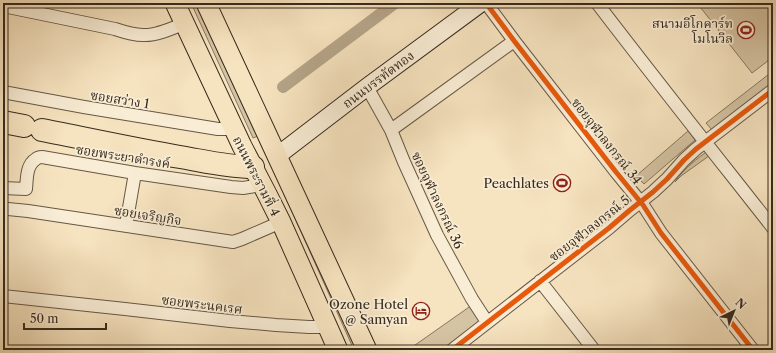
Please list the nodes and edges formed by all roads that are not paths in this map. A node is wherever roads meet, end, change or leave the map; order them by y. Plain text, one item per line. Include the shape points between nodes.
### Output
1 (175, 3) edge
2 (206, 3) edge
3 (480, 3) edge
4 (486, 3) edge
5 (598, 3) edge
6 (3, 6) edge
7 (185, 23) junction
8 (514, 41) junction
9 (367, 87) junction
10 (773, 90) edge
11 (3, 92) edge
12 (3, 122) edge
13 (234, 129) junction
14 (391, 130) junction
15 (705, 142) junction
16 (276, 156) junction
17 (135, 173) junction
18 (257, 176) junction
19 (3, 188) edge
20 (640, 202) junction
21 (8, 208) dead end
22 (281, 222) junction
23 (126, 225) junction
24 (773, 228) edge
25 (540, 281) junction
26 (3, 296) edge
27 (487, 322) junction
28 (327, 327) junction
29 (338, 350) edge
30 (367, 350) edge
31 (452, 350) edge
32 (594, 350) edge
33 (753, 350) edge

1 - 7 main road, ถนนพระรามที่ 4
2 - 16 main road, ถนนพระรามที่ 4
3 - 9 main road, ถนนบรรทัดทอง
4 - 8 street, ซอยจุฬาลงกรณ์ 34
5 - 15 street
6 - 7 street via 144,36
7 - 13 main road, ถนนพระรามที่ 4
8 - 14 street
8 - 20 street, ซอยจุฬาลงกรณ์ 34
9 - 14 street, ซอยจุฬาลงกรณ์ 36
9 - 16 main road, ถนนบรรทัดทอง
10 - 15 street, ซอยจุฬาลงกรณ์ 5
11 - 13 street, ซอยสว่าง 1 via 218,129
12 - 18 highway via 241,167
13 - 18 main road, ถนนพระรามที่ 4
14 - 27 street, ซอยจุฬาลงกรณ์ 36 via 436,235
15 - 20 street, ซอยจุฬาลงกรณ์ 5
15 - 24 street
16 - 18 main road
16 - 30 main road, ถนนพระรามที่ 4
17 - 18 street, ซอยพระยาดำรงค์ via 242,188
17 - 19 street, ซอยพระยาดำรงค์ via 42,156 31,164 28,170 26,189
17 - 23 street
18 - 22 main road, ถนนพระรามที่ 4
20 - 25 street, ซอยจุฬาลงกรณ์ 5
20 - 33 street, ซอยจุฬาลงกรณ์ 34 via 661,233
21 - 23 street, ซอยเจริญกิจ
22 - 23 street, ซอยเจริญกิจ via 233,242
22 - 28 main road, ถนนพระรามที่ 4
25 - 27 street, ซอยจุฬาลงกรณ์ 5
25 - 32 street
26 - 28 street, ซอยพระนคเรศ via 230,321
27 - 31 street, ซอยจุฬาลงกรณ์ 5
28 - 29 main road, ถนนพระรามที่ 4

